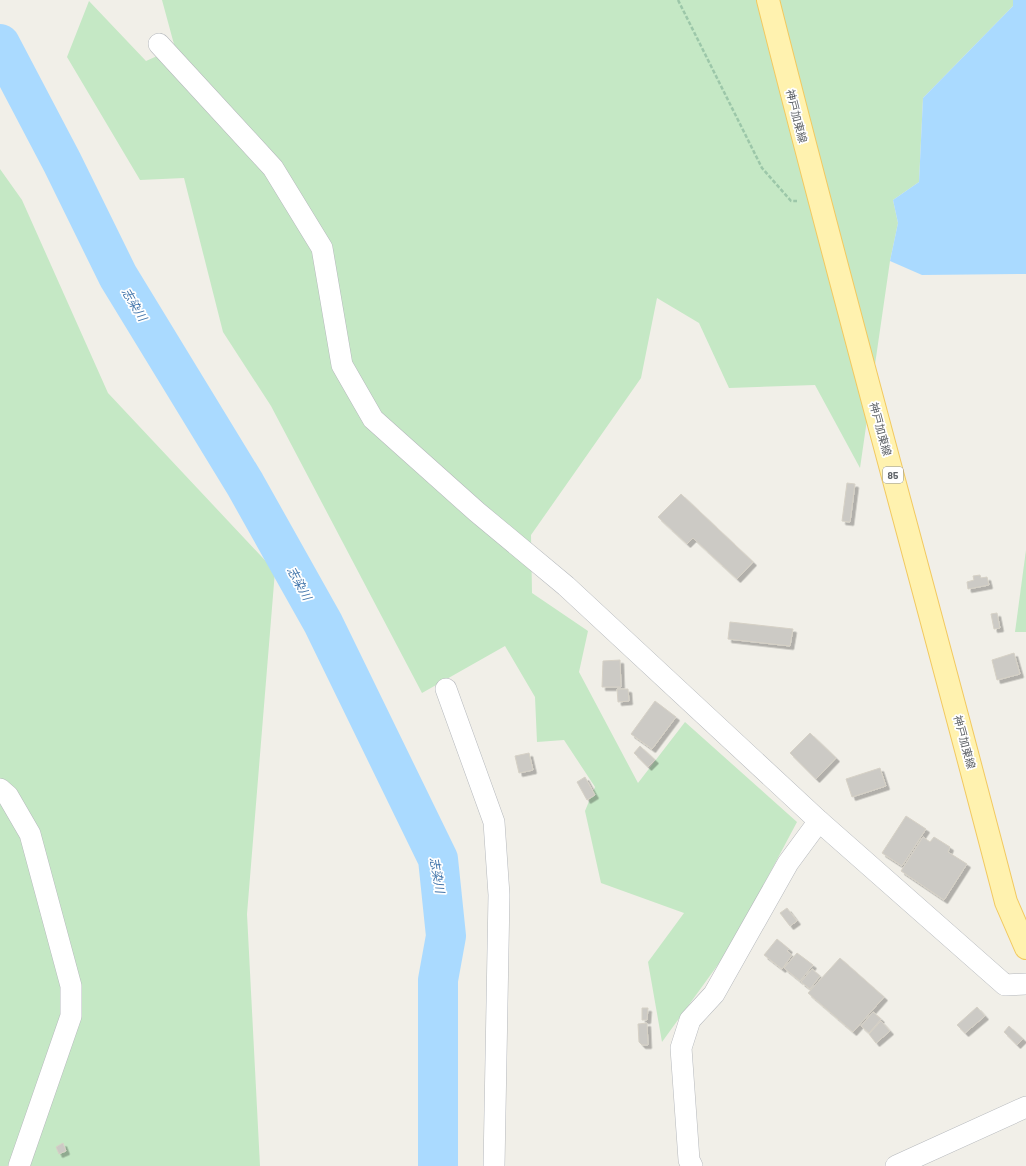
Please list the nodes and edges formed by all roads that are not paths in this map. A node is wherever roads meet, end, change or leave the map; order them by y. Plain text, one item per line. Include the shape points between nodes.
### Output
1 (768, 0) edge
2 (159, 44) dead end
3 (446, 689) dead end
4 (0, 788) edge
5 (819, 821) junction
6 (1026, 948) edge
7 (1026, 984) edge
8 (1026, 1107) edge
9 (19, 1166) edge
10 (494, 1166) edge
11 (692, 1166) edge
12 (896, 1166) edge

1 - 6 main road, 神戸加東線 / 85 via 1006,902
2 - 5 street via 273,168 322,248 342,365 373,419 477,512 566,586
3 - 10 street via 494,822 499,896
4 - 9 street via 8,796 30,834 71,986 71,1016
5 - 7 street via 1005,985
5 - 11 street via 788,863 714,994 690,1020 681,1048 689,1160
8 - 12 street

